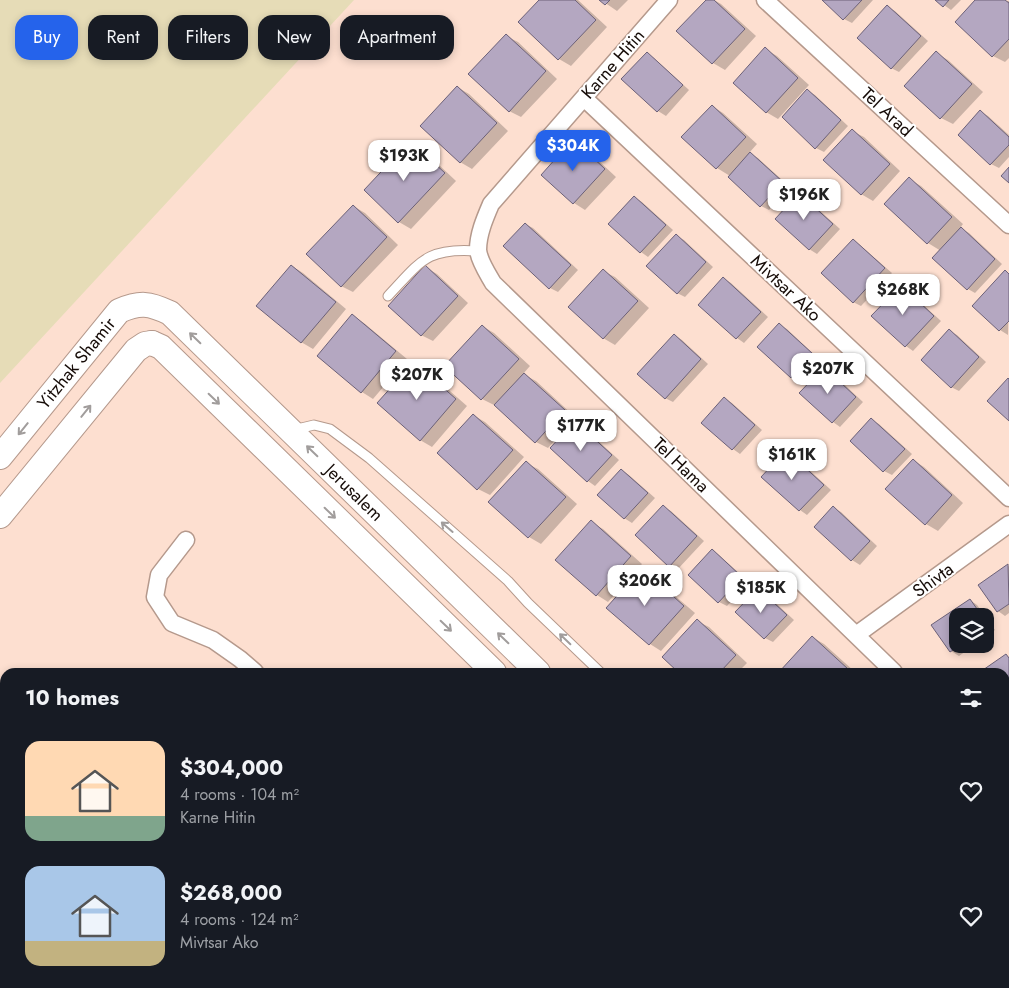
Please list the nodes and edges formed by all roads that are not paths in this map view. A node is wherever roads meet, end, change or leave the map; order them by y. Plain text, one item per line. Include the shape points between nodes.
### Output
1 (669, 0) edge
2 (764, 0) edge
3 (584, 98) junction
4 (1009, 225) edge
5 (478, 251) junction
6 (388, 296) dead end
7 (170, 313) junction
8 (152, 343) junction
9 (291, 431) junction
10 (0, 457) edge
11 (1009, 498) edge
12 (0, 516) edge
13 (1009, 524) edge
14 (186, 540) dead end
15 (856, 635) junction
16 (250, 668) edge
17 (490, 668) edge
18 (534, 668) edge
19 (596, 668) edge
20 (890, 668) edge

1 - 3 street, Karne Hitin
2 - 4 street, Tel Arad
3 - 5 street, Karne Hitin via 491,204 483,222
3 - 11 street, Mivtsar Ako
5 - 6 lane via 438,252 421,261
5 - 15 street, Tel Hama via 493,283
7 - 8 main road
9 -> 7 main road, Jerusalem
7 -> 10 main road, Yitzhak Shamir via 149,305 133,305 119,311
12 -> 8 main road via 136,350
8 -> 17 main road, Jerusalem via 161,347
18 -> 9 main road, Jerusalem
19 -> 9 lane via 508,581 369,458 330,429 314,425
13 - 15 street, Shivta
14 - 16 street via 159,576 155,597 172,623 213,640
15 - 20 street, Tel Hama

